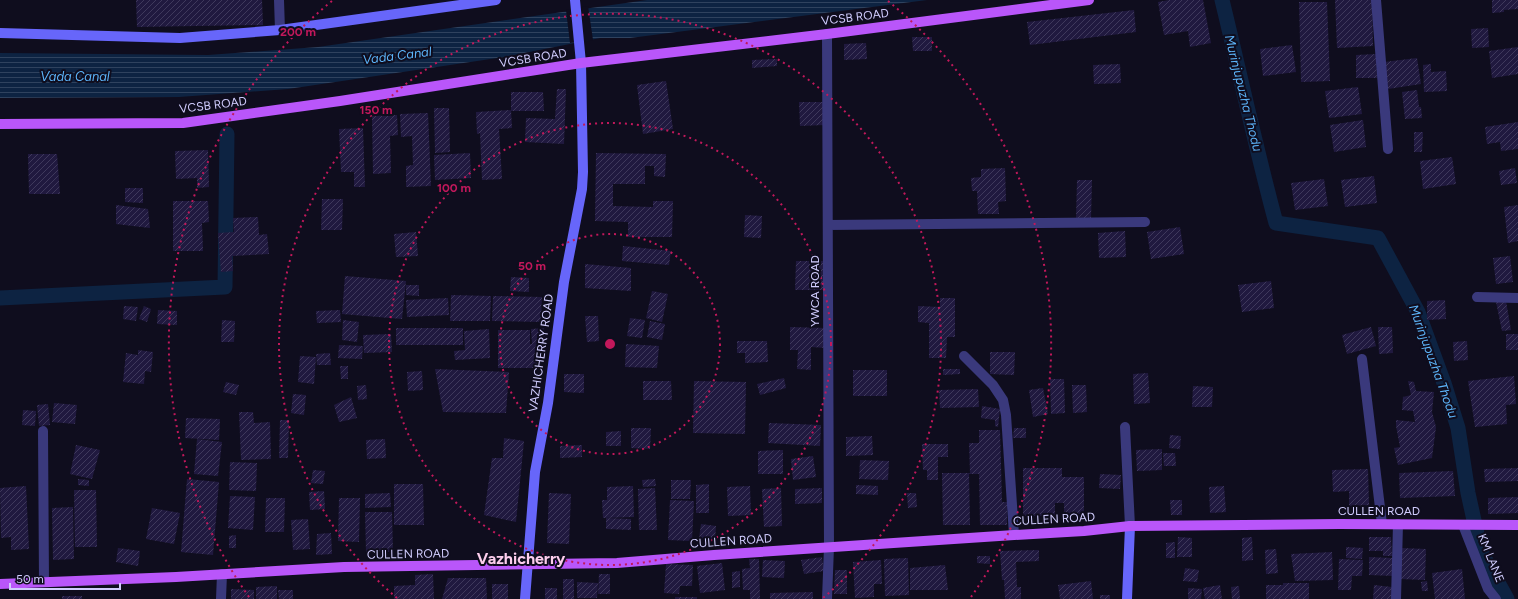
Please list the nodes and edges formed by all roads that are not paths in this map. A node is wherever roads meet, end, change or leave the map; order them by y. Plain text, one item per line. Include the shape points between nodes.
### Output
1 (279, 0) edge
2 (496, 0) edge
3 (1089, 0) edge
4 (1376, 0) edge
5 (575, 2) edge
6 (280, 30) junction
7 (0, 33) edge
8 (827, 34) junction
9 (581, 63) junction
10 (0, 124) edge
11 (1388, 149) dead end
12 (1145, 222) dead end
13 (828, 225) junction
14 (1478, 297) dead end
15 (1518, 298) edge
16 (964, 356) dead end
17 (1362, 359) dead end
18 (1125, 427) dead end
19 (43, 431) dead end
20 (1382, 524) junction
21 (1398, 524) junction
22 (1463, 525) junction
23 (1518, 525) edge
24 (1130, 526) junction
25 (1014, 535) junction
26 (829, 547) junction
27 (527, 566) junction
28 (222, 574) junction
29 (44, 582) junction
30 (0, 584) edge
31 (221, 599) edge
32 (525, 599) edge
33 (827, 599) edge
34 (1127, 599) edge
35 (1396, 599) edge
36 (1496, 599) edge

1 - 6 street
2 - 6 main road
3 - 8 main road, VCSB ROAD
4 - 11 street
5 - 9 main road, VAZHICHERRY ROAD
6 - 7 main road via 180,38
8 - 9 main road, VCSB ROAD
8 - 13 street, YWCA ROAD
9 - 10 main road, VCSB ROAD via 183,123
9 - 27 main road, VAZHICHERRY ROAD via 582,189 564,282 548,403 535,472
12 - 13 street
13 - 26 street, YWCA ROAD
14 - 15 street
16 - 25 street via 993,385 1003,400
17 - 20 street
18 - 24 street
19 - 29 street
20 - 21 main road, CULLEN ROAD
20 - 24 main road, CULLEN ROAD
21 - 22 main road, CULLEN ROAD
21 - 35 street
22 - 23 main road, CULLEN ROAD
22 - 36 street, KM LANE via 1488,589
24 - 25 main road, CULLEN ROAD
24 - 34 main road
25 - 26 main road, CULLEN ROAD
26 - 27 main road, CULLEN ROAD via 617,563
26 - 33 street, YWCA ROAD
27 - 28 main road, CULLEN ROAD via 344,567
27 - 32 main road, VAZHICHERRY ROAD
28 - 29 main road, CULLEN ROAD
28 - 31 street
29 - 30 main road, CULLEN ROAD

